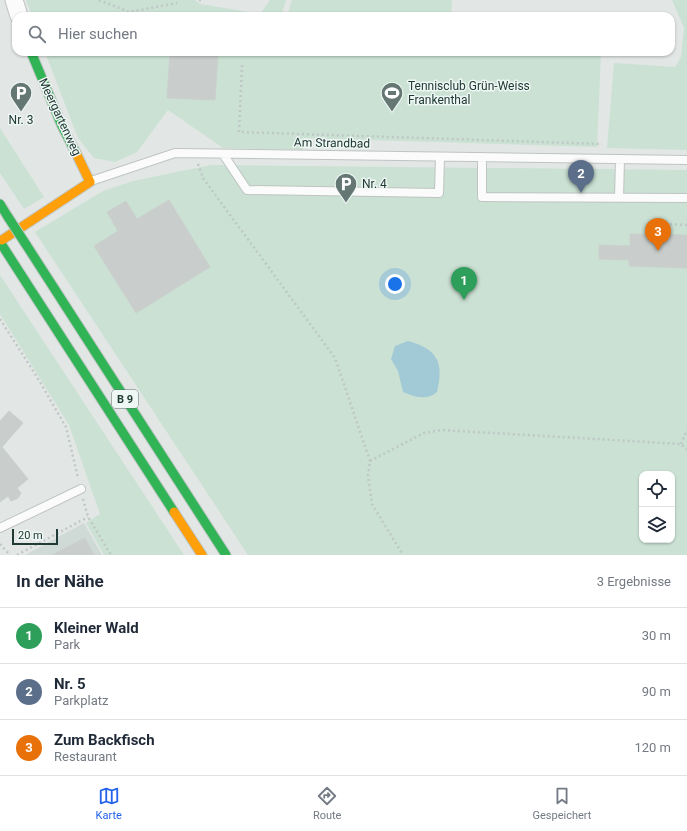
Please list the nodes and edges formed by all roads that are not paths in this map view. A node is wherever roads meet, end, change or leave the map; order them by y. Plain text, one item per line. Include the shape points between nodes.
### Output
1 (14, 0) edge
2 (18, 12) edge
3 (33, 56) edge
4 (223, 154) junction
5 (440, 157) junction
6 (482, 158) junction
7 (620, 159) junction
8 (687, 160) edge
9 (90, 182) junction
10 (619, 197) junction
11 (687, 198) edge
12 (0, 204) edge
13 (0, 242) edge
14 (81, 489) road end
15 (0, 528) edge
16 (202, 555) edge
17 (226, 555) edge

1 - 2 street
3 - 9 main road, Meergartenweg via 62,126
4 - 5 lane, Am Strandbad
4 - 5 lane via 247,190 439,193
4 - 9 lane, Am Strandbad via 175,153
5 - 6 lane, Am Strandbad
6 - 7 lane, Am Strandbad
6 - 10 lane via 482,197
7 - 8 lane, Am Strandbad
7 - 10 lane
9 - 13 main road, Am Strandbad
10 - 11 lane
12 - 17 main road, B 9, bridge
13 - 16 main road, B 9
14 - 15 lane

